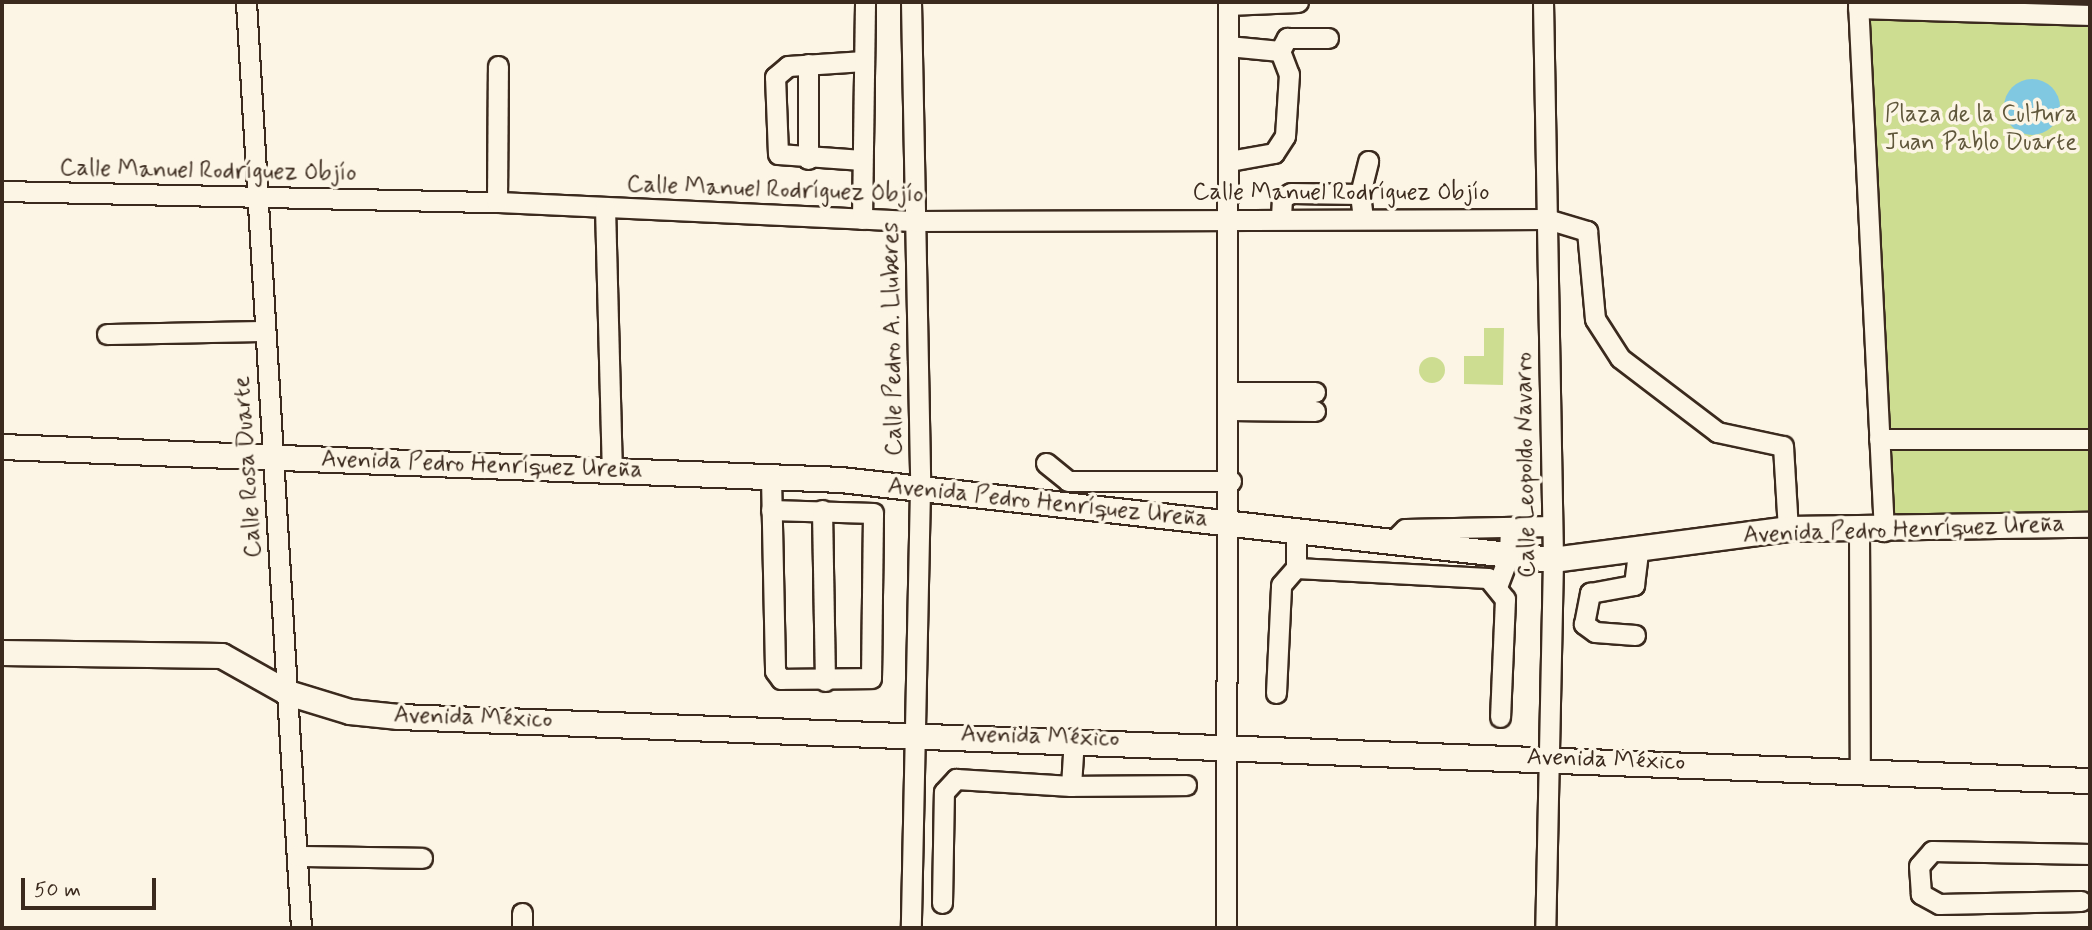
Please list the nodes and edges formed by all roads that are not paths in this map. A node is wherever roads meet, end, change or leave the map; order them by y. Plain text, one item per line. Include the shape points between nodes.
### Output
1 (246, 2) edge
2 (865, 2) edge
3 (911, 2) edge
4 (1298, 2) edge
5 (1543, 2) edge
6 (1228, 3) edge
7 (1858, 5) edge
8 (2090, 15) edge
9 (1328, 38) dead end
10 (1228, 46) junction
11 (1280, 51) junction
12 (864, 61) junction
13 (808, 64) junction
14 (498, 66) dead end
15 (808, 159) junction
16 (862, 160) junction
17 (1228, 161) junction
18 (1368, 161) dead end
19 (2, 191) edge
20 (1360, 194) junction
21 (257, 197) junction
22 (497, 202) junction
23 (605, 207) junction
24 (1229, 217) junction
25 (1281, 218) junction
26 (1363, 218) junction
27 (862, 219) junction
28 (1547, 219) junction
29 (915, 221) junction
30 (264, 331) junction
31 (107, 334) dead end
32 (1230, 401) junction
33 (1315, 402) dead end
34 (1879, 439) junction
35 (2090, 439) edge
36 (2, 447) edge
37 (271, 456) junction
38 (1046, 463) dead end
39 (612, 470) junction
40 (771, 477) junction
41 (1066, 479) junction
42 (1231, 481) junction
43 (920, 489) junction
44 (1049, 503) junction
45 (1082, 507) junction
46 (771, 510) junction
47 (822, 510) junction
48 (1231, 523) junction
49 (2090, 525) edge
50 (1552, 526) junction
51 (1510, 527) junction
52 (1788, 529) junction
53 (1296, 530) junction
54 (1859, 530) junction
55 (1884, 531) junction
56 (1393, 541) junction
57 (1639, 547) junction
58 (1509, 555) junction
59 (1553, 560) junction
60 (1296, 568) junction
61 (1498, 584) junction
62 (1635, 635) dead end
63 (2, 653) edge
64 (825, 681) junction
65 (288, 693) junction
66 (1276, 693) dead end
67 (1500, 717) dead end
68 (911, 731) junction
69 (1074, 738) junction
70 (1226, 744) junction
71 (1545, 758) junction
72 (1860, 771) junction
73 (2090, 781) edge
74 (1186, 785) dead end
75 (1071, 786) junction
76 (2090, 854) edge
77 (297, 856) junction
78 (422, 858) dead end
79 (2081, 901) dead end
80 (942, 902) dead end
81 (301, 928) edge
82 (911, 928) edge
83 (1226, 928) edge
84 (1545, 928) edge

1 - 21 street, Calle Rosa Duarte
2 - 12 street
3 - 29 street, Calle Pedro A. Lluberes
4 - 6 street
5 - 28 street, Calle Leopoldo Navarro
6 - 10 street
7 - 8 street
7 - 34 street
9 - 11 street via 1287,38
10 - 11 street
10 - 17 street
11 - 17 street via 1289,74 1285,136 1274,153
12 - 13 street
12 - 16 street
13 - 15 street
13 - 15 street via 781,68 775,77 775,146 786,158
14 - 22 street
15 - 16 street
16 - 27 street
17 - 24 street
18 - 20 street
19 - 21 street, Calle Manuel Rodríguez Objío
20 - 25 street via 1291,193 1282,198
20 - 26 street
21 - 22 street, Calle Manuel Rodríguez Objío
21 - 30 street, Calle Rosa Duarte
22 - 23 street, Calle Manuel Rodríguez Objío
23 - 27 street, Calle Manuel Rodríguez Objío
23 - 39 street
24 - 25 street, Calle Manuel Rodríguez Objío
24 - 29 street, Calle Manuel Rodríguez Objío
24 - 32 street
25 - 26 street, Calle Manuel Rodríguez Objío
26 - 28 street, Calle Manuel Rodríguez Objío
27 - 29 street, Calle Manuel Rodríguez Objío
28 - 50 street, Calle Leopoldo Navarro
28 - 52 street, Calle Manuel Rodríguez Objío via 1587,231 1595,319 1620,358 1696,410 1717,432 1783,446
29 - 43 street, Calle Pedro A. Lluberes
30 - 31 street
30 - 37 street, Calle Rosa Duarte
32 - 33 street
32 - 42 street
34 - 35 street
34 - 55 street
36 - 37 main road, Avenida Pedro Henríquez Ureña
37 - 39 main road, Avenida Pedro Henríquez Ureña
37 - 65 street, Calle Rosa Duarte
38 - 41 street
39 - 40 main road, Avenida Pedro Henríquez Ureña
40 - 43 main road, Avenida Pedro Henríquez Ureña
40 - 46 street
41 - 42 street
41 - 44 street
41 - 45 street
42 - 48 street
43 - 44 main road, Avenida Pedro Henríquez Ureña
43 - 68 street, Calle Pedro A. Lluberes
44 - 45 main road, Avenida Pedro Henríquez Ureña
45 - 48 main road, Avenida Pedro Henríquez Ureña
46 - 47 street
46 - 64 street via 775,671 781,679
47 - 64 street
47 - 64 street via 866,510 876,519 874,669 862,682
48 - 53 main road, Avenida Pedro Henríquez Ureña
48 - 70 street
49 - 55 main road, Avenida Pedro Henríquez Ureña
50 - 51 street
50 - 59 street, Calle Leopoldo Navarro
51 - 56 street via 1405,529
51 - 58 street
52 - 54 main road, Avenida Pedro Henríquez Ureña
52 - 57 main road, Avenida Pedro Henríquez Ureña
53 - 56 main road, Avenida Pedro Henríquez Ureña
53 - 60 street
54 - 55 main road, Avenida Pedro Henríquez Ureña
54 - 72 street
56 - 58 main road, Avenida Pedro Henríquez Ureña
57 - 59 main road, Avenida Pedro Henríquez Ureña
57 - 62 street via 1633,585 1590,593 1584,624 1595,632
58 - 59 main road, Avenida Pedro Henríquez Ureña
58 - 61 street
59 - 71 street, Calle Leopoldo Navarro
60 - 61 street via 1488,578
60 - 66 street via 1281,585
61 - 67 street via 1505,599
63 - 65 main road, Avenida México via 222,656
65 - 68 main road, Avenida México via 350,712 399,717
65 - 77 street, Calle Rosa Duarte
68 - 69 main road, Avenida México
68 - 82 street, Calle Pedro A. Lluberes
69 - 70 main road, Avenida México
69 - 75 street
70 - 71 main road, Avenida México
70 - 83 street
71 - 72 main road, Avenida México
71 - 84 street, Calle Leopoldo Navarro
72 - 73 main road, Avenida México
74 - 75 street
75 - 80 street via 956,779 944,792
76 - 79 street via 1932,851 1922,856 1919,866 1921,894 1938,904
77 - 78 street
77 - 81 street, Calle Rosa Duarte

